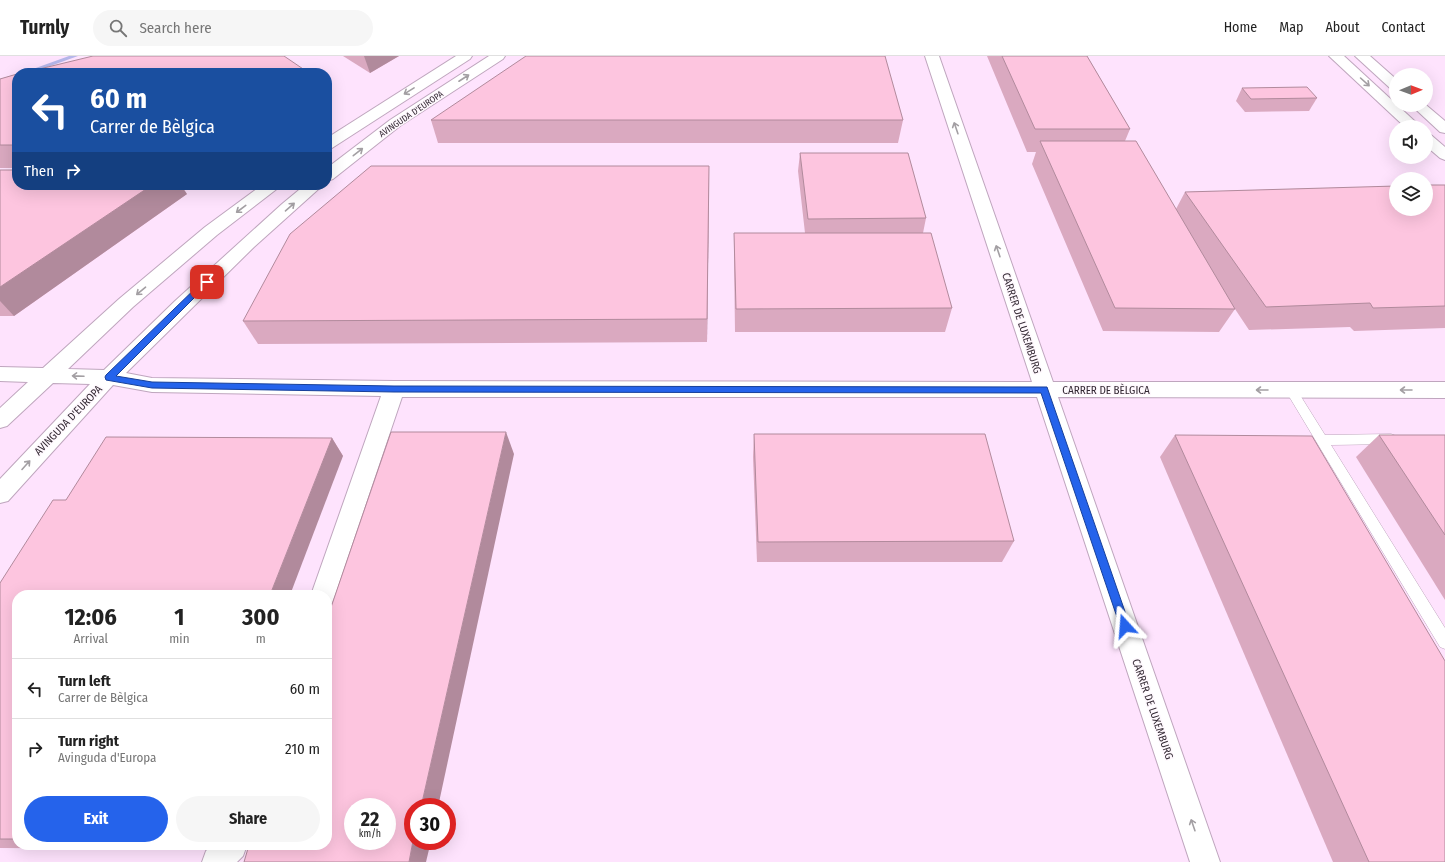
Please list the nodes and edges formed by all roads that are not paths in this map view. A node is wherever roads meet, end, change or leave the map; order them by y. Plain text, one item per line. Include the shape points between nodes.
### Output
1 (466, 56) edge
2 (498, 56) edge
3 (932, 56) edge
4 (1336, 56) edge
5 (1362, 56) edge
6 (1389, 80) edge
7 (1426, 112) edge
8 (1406, 120) edge
9 (1445, 129) edge
10 (332, 142) edge
11 (1433, 144) edge
12 (1445, 155) edge
13 (332, 172) edge
14 (265, 190) edge
15 (309, 190) edge
16 (0, 374) edge
17 (47, 375) junction
18 (109, 377) junction
19 (394, 389) junction
20 (1044, 390) junction
21 (1291, 390) junction
22 (1445, 390) edge
23 (4, 412) edge
24 (1406, 439) edge
25 (1322, 440) junction
26 (0, 494) edge
27 (325, 590) edge
28 (1445, 642) edge
29 (228, 850) edge
30 (217, 862) edge
31 (1206, 862) edge

1 -> 10 street, AVINGUDA D'EUROPA
13 -> 2 street, AVINGUDA D'EUROPA via 395,123
20 -> 3 street, CARRER DE LUXEMBURG
4 -> 8 street
5 - 6 street
7 - 9 street
11 - 12 street
14 -> 17 street via 211,231 126,303
18 -> 15 street, AVINGUDA D'EUROPA via 172,314
16 - 17 street, CARRER DE BÈLGICA
18 -> 17 street, CARRER DE BÈLGICA
17 - 23 street
18 - 19 street, CARRER DE BÈLGICA via 152,385
26 -> 18 street, AVINGUDA D'EUROPA
19 - 20 street, CARRER DE BÈLGICA
19 - 27 street
21 -> 20 street, CARRER DE BÈLGICA
31 -> 20 street, CARRER DE LUXEMBURG
22 -> 21 street, CARRER DE BÈLGICA
21 - 25 lane
24 - 25 lane
25 - 28 lane
29 - 30 street

